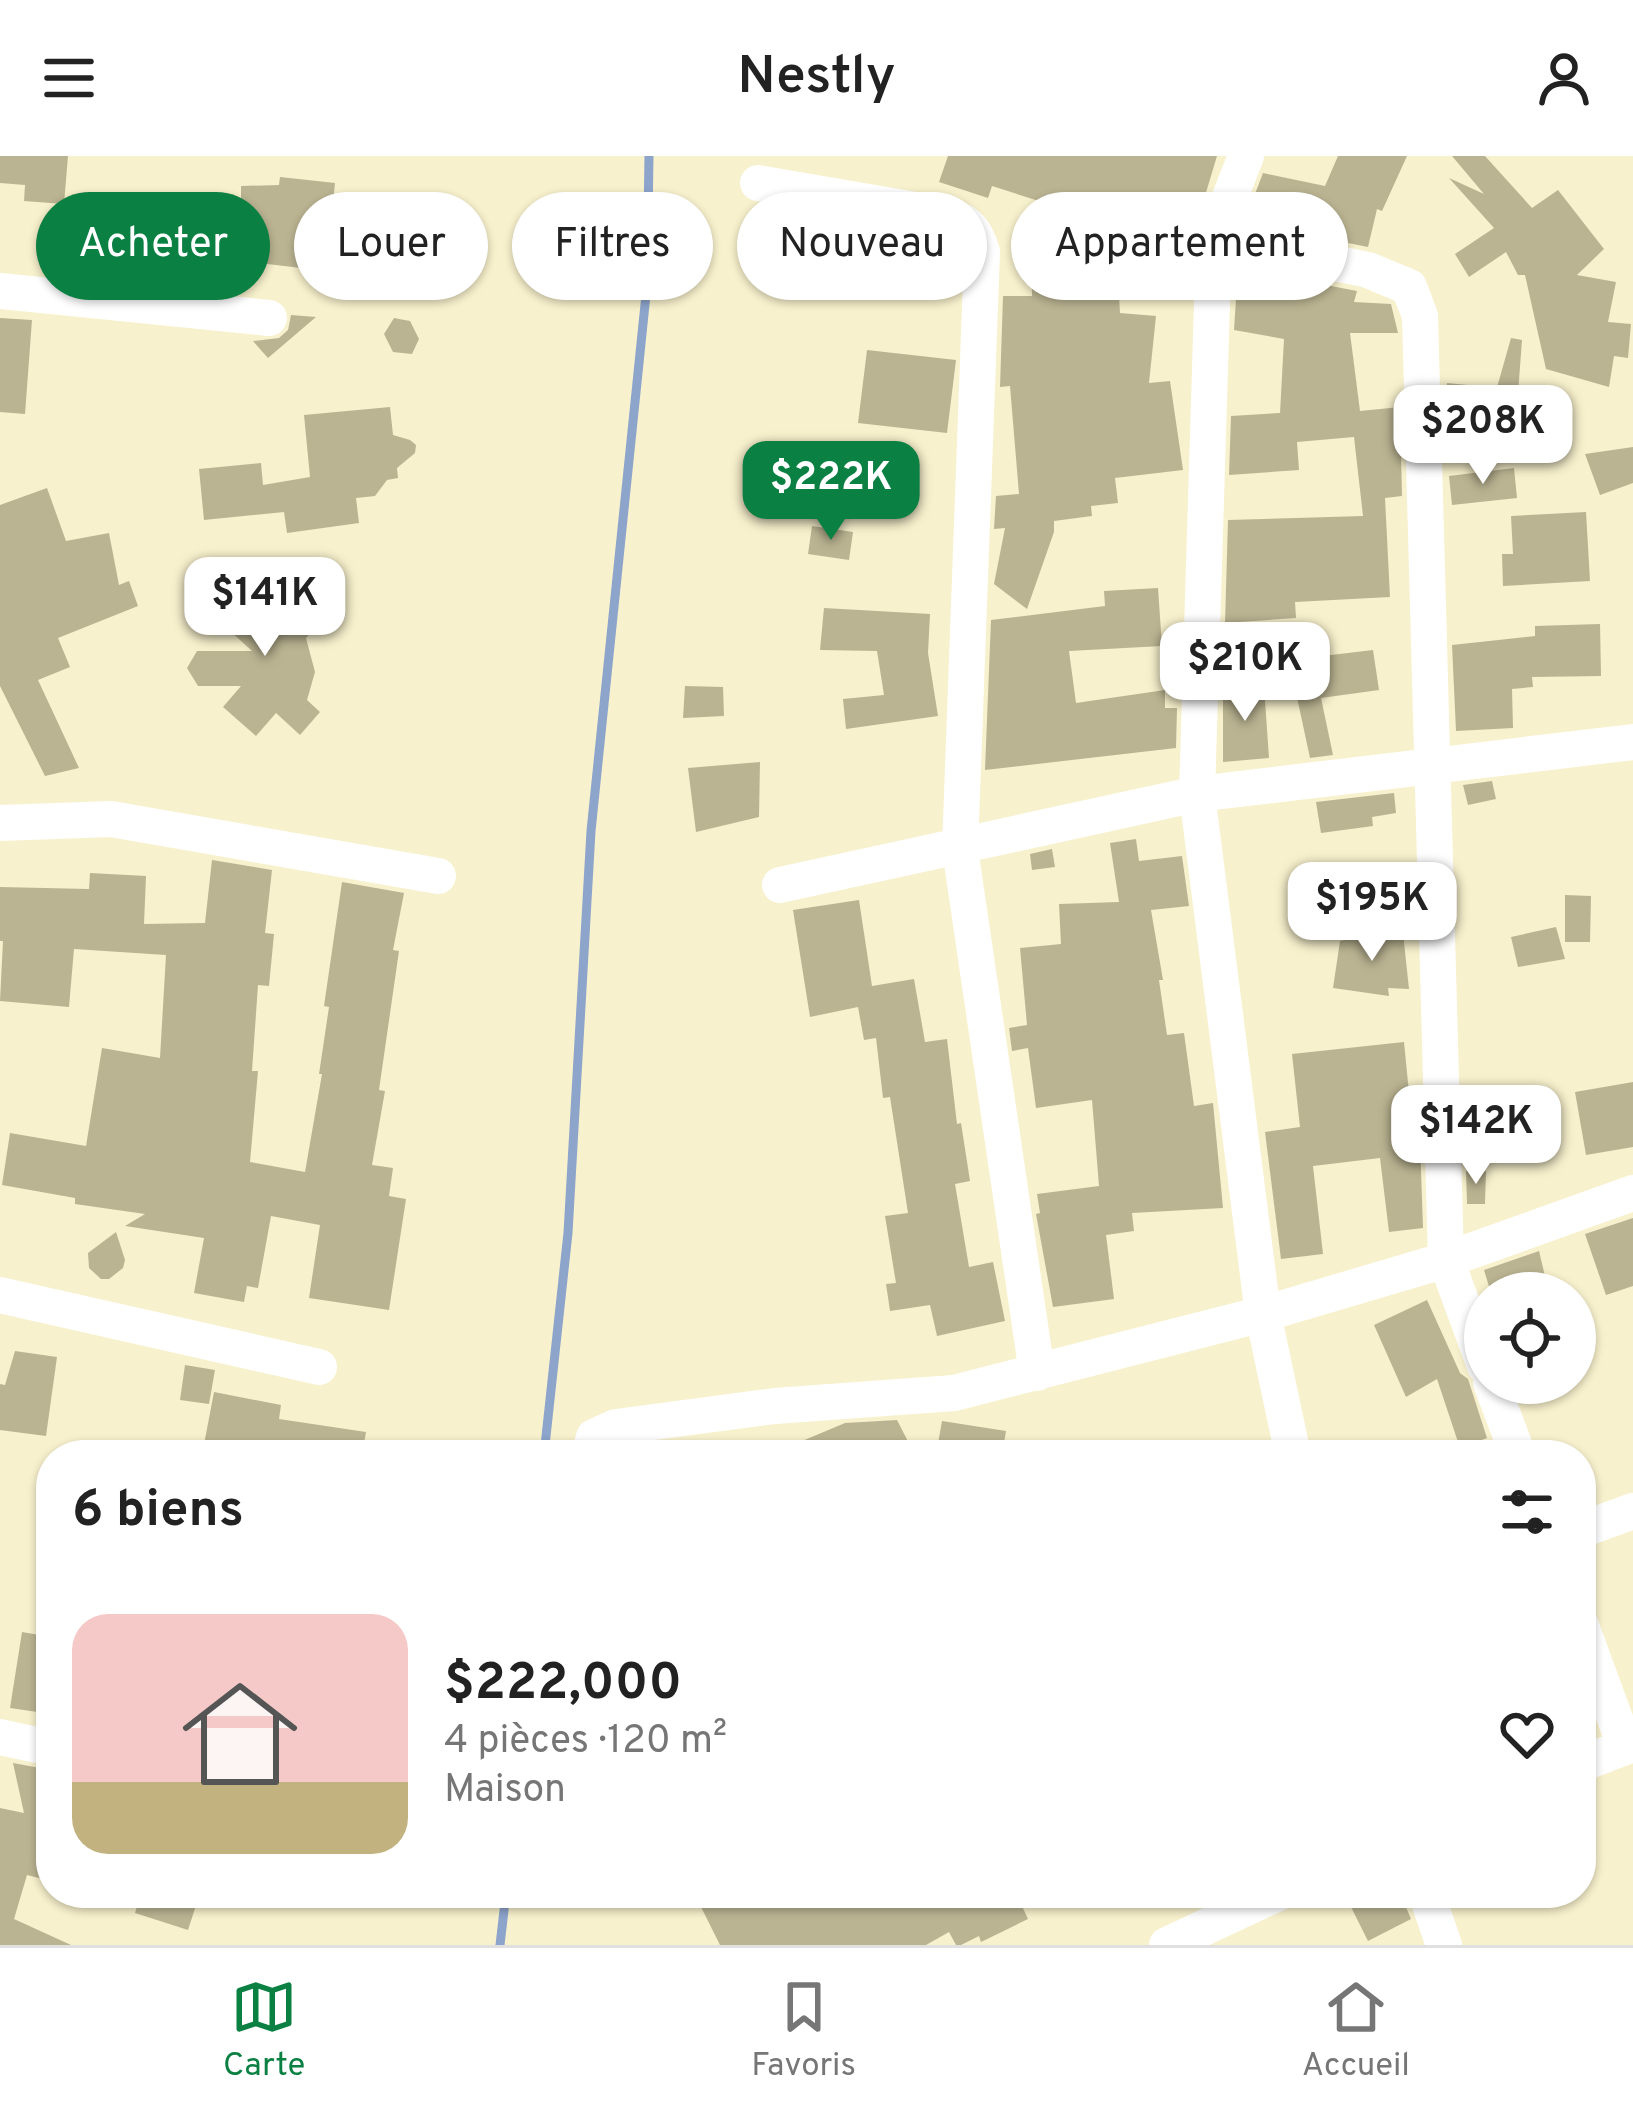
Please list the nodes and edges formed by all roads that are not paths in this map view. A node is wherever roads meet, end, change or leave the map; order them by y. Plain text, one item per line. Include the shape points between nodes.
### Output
1 (1246, 156) edge
2 (758, 183) dead end
3 (1232, 192) edge
4 (1348, 266) edge
5 (0, 291) edge
6 (1212, 300) edge
7 (268, 318) dead end
8 (1633, 742) edge
9 (1430, 769) junction
10 (1198, 794) junction
11 (0, 823) edge
12 (960, 849) junction
13 (438, 876) dead end
14 (780, 885) dead end
15 (1633, 1192) edge
16 (1446, 1260) junction
17 (0, 1295) edge
18 (1464, 1309) edge
19 (1263, 1314) junction
20 (320, 1366) dead end
21 (1037, 1372) junction
22 (1499, 1404) edge
23 (593, 1440) edge
24 (1290, 1440) edge
25 (1512, 1440) edge
26 (1633, 1511) edge
27 (1596, 1525) edge
28 (1596, 1663) edge
29 (0, 1737) edge
30 (36, 1745) edge
31 (1629, 1745) edge
32 (1596, 1758) edge
33 (1246, 1908) edge
34 (1431, 1908) edge
35 (1167, 1945) edge
36 (1444, 1945) edge

1 - 3 street
2 - 12 street via 950,216 976,233 982,252
4 - 9 street via 1409,287 1420,316
5 - 7 street
6 - 10 street
8 - 9 street
9 - 10 street
9 - 16 street
10 - 12 street
10 - 19 street
11 - 13 street via 111,819
12 - 14 street
12 - 21 street
15 - 16 street
16 - 18 street
16 - 19 street
17 - 20 street
19 - 21 street
19 - 24 street
21 - 23 street via 954,1393 616,1427
22 - 25 street
26 - 27 street
28 - 31 street
29 - 30 street
31 - 32 street
33 - 35 street
34 - 36 street

